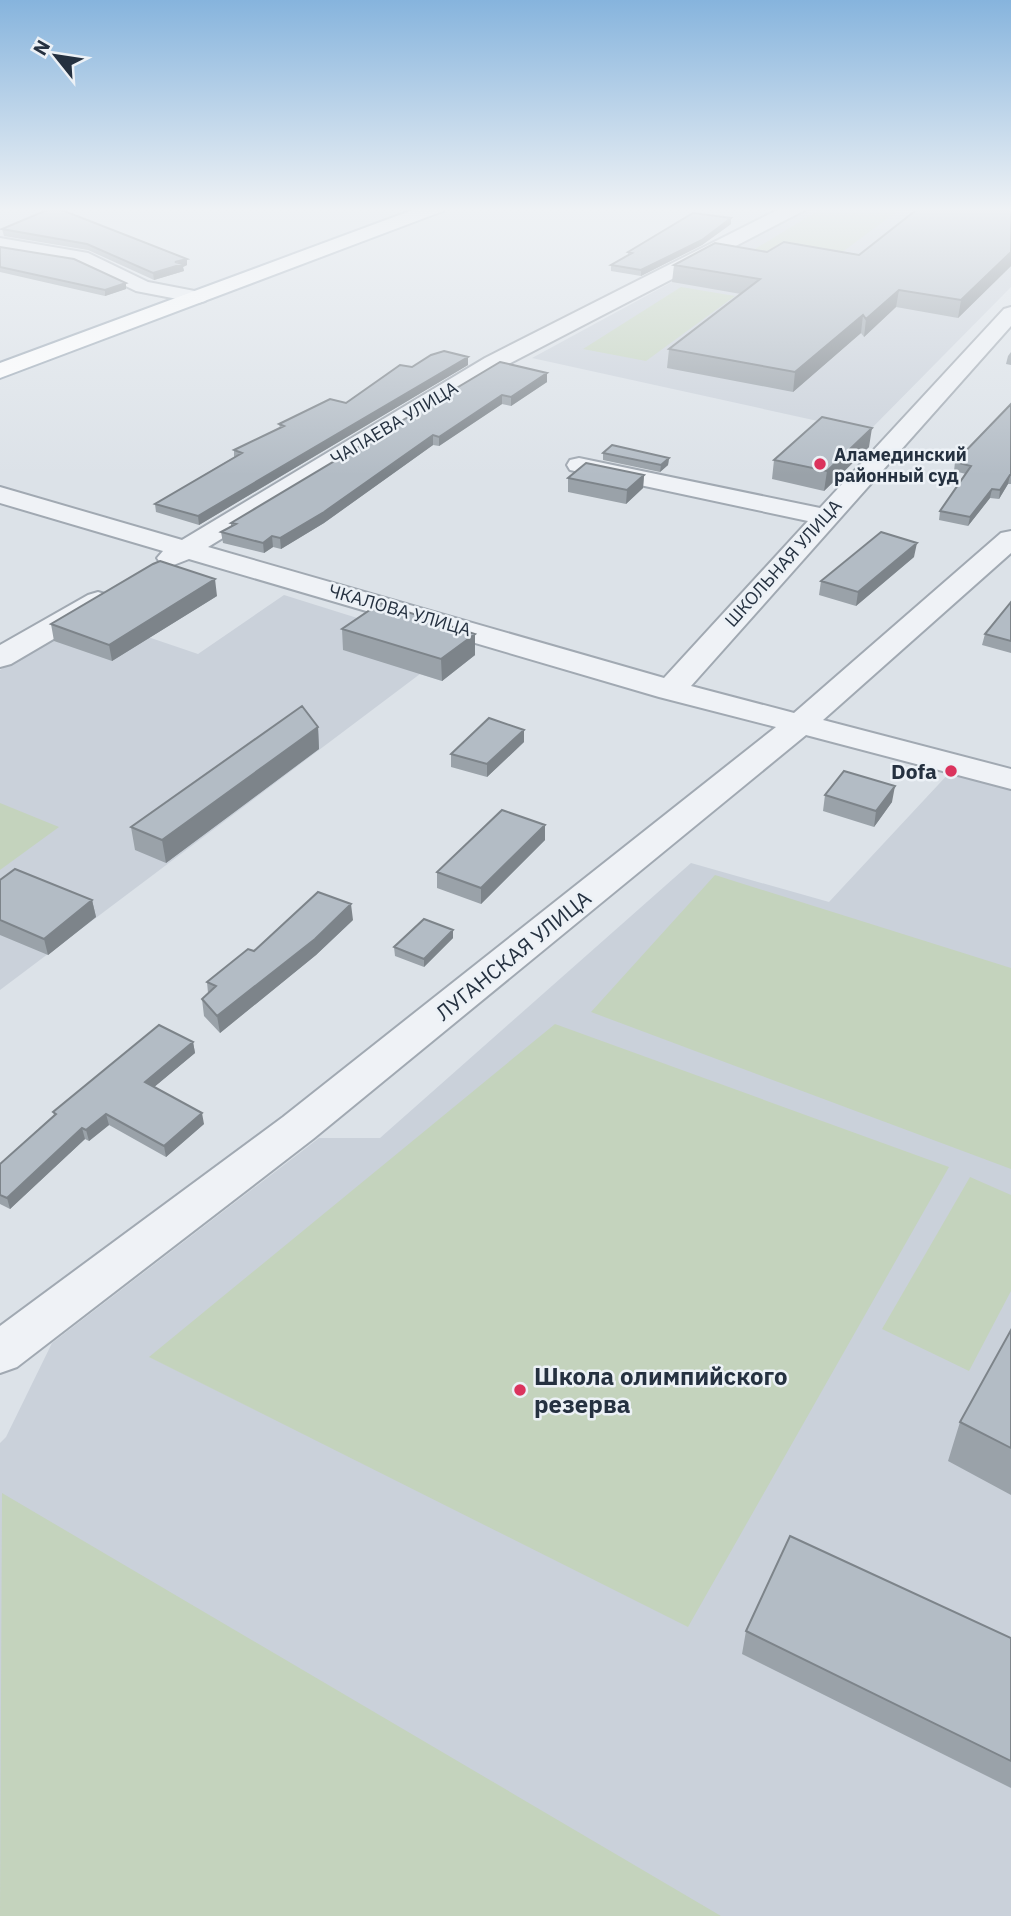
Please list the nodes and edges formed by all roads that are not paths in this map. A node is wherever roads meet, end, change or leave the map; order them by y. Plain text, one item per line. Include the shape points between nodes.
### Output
1 (195, 296) edge
2 (623, 296) edge
3 (198, 297) joint
4 (1011, 313) edge
5 (0, 371) edge
6 (579, 465) edge
7 (0, 495) edge
8 (825, 517) junction
9 (1011, 539) edge
10 (184, 550) junction
11 (150, 570) edge
12 (115, 590) edge
13 (0, 658) edge
14 (670, 690) junction
15 (801, 723) junction
16 (1011, 779) edge
17 (0, 1353) edge

1 - 3 street
2 - 10 street, ЧАПАЕВА УЛИЦА via 493,363
3 - 5 main road
4 - 8 street, ШКОЛЬНАЯ УЛИЦА
6 - 8 street
7 - 10 street, ЧКАЛОВА УЛИЦА
8 - 14 street, ШКОЛЬНАЯ УЛИЦА
9 - 15 street, ЛУГАНСКАЯ УЛИЦА
10 - 11 street, ЧАПАЕВА УЛИЦА
10 - 14 street, ЧКАЛОВА УЛИЦА
12 - 13 street
14 - 15 street, ЧКАЛОВА УЛИЦА
15 - 16 street, ЧКАЛОВА УЛИЦА
15 - 17 street, ЛУГАНСКАЯ УЛИЦА via 298,1128

